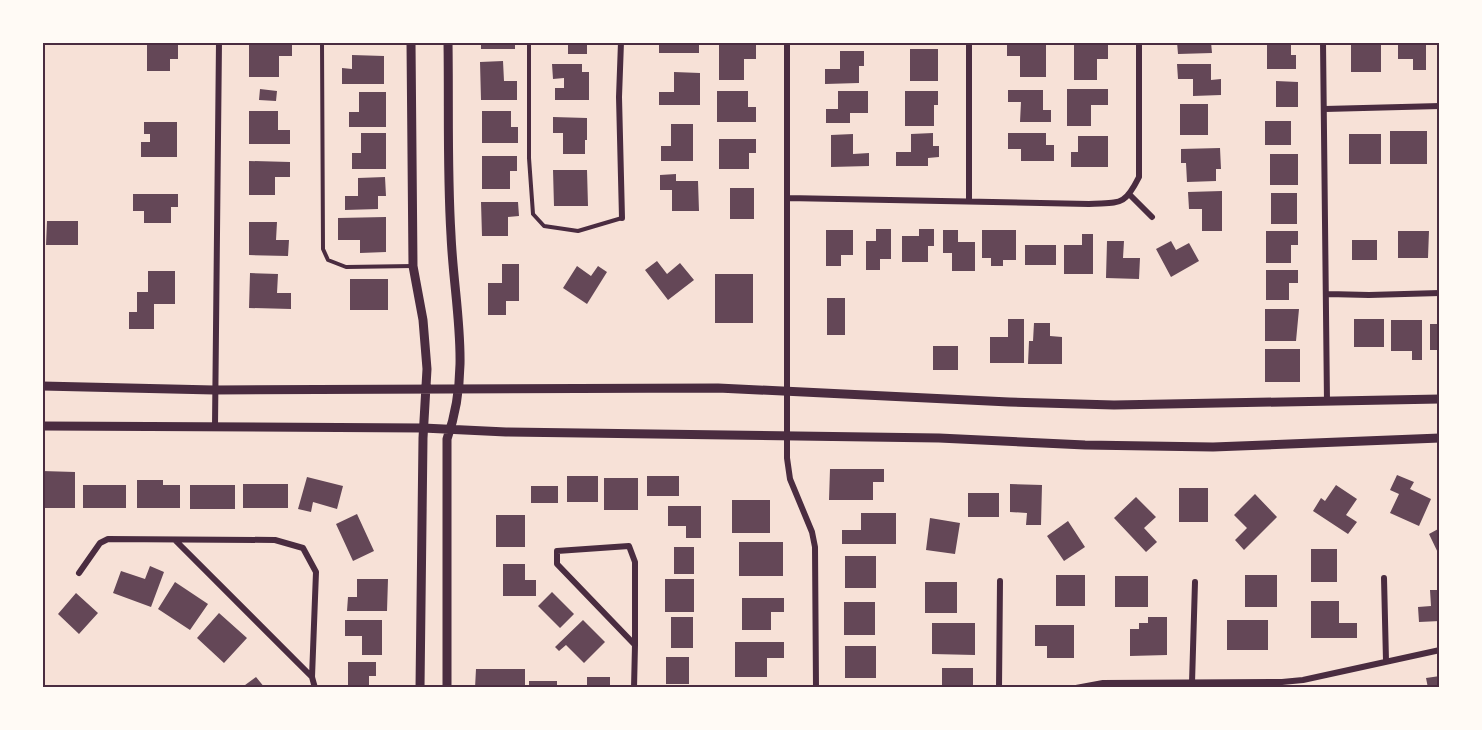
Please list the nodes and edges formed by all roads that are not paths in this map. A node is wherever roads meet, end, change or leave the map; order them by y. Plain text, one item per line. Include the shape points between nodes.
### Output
1 (219, 42) edge
2 (322, 42) edge
3 (411, 42) edge
4 (448, 42) edge
5 (529, 42) edge
6 (621, 42) edge
7 (787, 42) edge
8 (969, 42) edge
9 (1139, 42) edge
10 (1323, 42) edge
11 (1440, 106) edge
12 (1325, 109) junction
13 (1130, 195) junction
14 (787, 198) junction
15 (969, 200) junction
16 (1152, 217) dead end
17 (622, 218) joint
18 (413, 266) junction
19 (1440, 293) edge
20 (1328, 294) junction
21 (42, 386) edge
22 (459, 388) junction
23 (426, 389) junction
24 (214, 390) junction
25 (787, 391) junction
26 (1440, 399) edge
27 (1327, 402) junction
28 (42, 426) edge
29 (215, 426) junction
30 (423, 428) junction
31 (450, 430) junction
32 (787, 434) junction
33 (1440, 438) edge
34 (175, 540) junction
35 (79, 573) dead end
36 (1384, 578) dead end
37 (1000, 581) dead end
38 (1195, 582) dead end
39 (635, 645) junction
40 (1440, 650) edge
41 (1386, 661) junction
42 (312, 677) junction
43 (1192, 683) junction
44 (1179, 685) edge
45 (1200, 685) edge
46 (315, 688) edge
47 (420, 688) edge
48 (447, 688) edge
49 (634, 688) edge
50 (816, 688) edge
51 (999, 688) edge
52 (1076, 688) edge

1 - 24 street
2 - 18 lane via 323,249 328,260 346,267
3 - 18 main road
4 - 22 main road via 451,235 461,360
5 - 17 lane via 533,214 544,226 578,231
6 - 17 street
7 - 14 street
8 - 15 street
9 - 13 street via 1139,177
10 - 12 street
11 - 12 street
12 - 20 street
13 - 15 street via 1119,202 1089,204
13 - 16 street
14 - 15 street
14 - 25 street
18 - 23 main road via 423,320
19 - 20 street
20 - 27 street
21 - 24 main road
22 - 23 main road
22 - 25 main road
22 - 31 main road
23 - 24 main road
23 - 30 main road
24 - 29 street
25 - 27 main road via 1079,404
25 - 32 street
26 - 27 main road
28 - 29 main road
29 - 30 main road
30 - 31 main road
30 - 47 main road
31 - 32 main road
31 - 48 main road
32 - 33 main road via 1213,447
32 - 50 street via 790,479 815,548
34 - 35 street via 104,540
34 - 42 street
34 - 42 street via 275,540 303,548 316,572
36 - 41 street
37 - 51 street
38 - 43 street
39 - 39 street via 635,562 628,546 557,551 557,564
39 - 49 street
40 - 41 street
41 - 45 street via 1303,680
42 - 46 street
43 - 44 street
43 - 45 street
44 - 52 street via 1103,683

